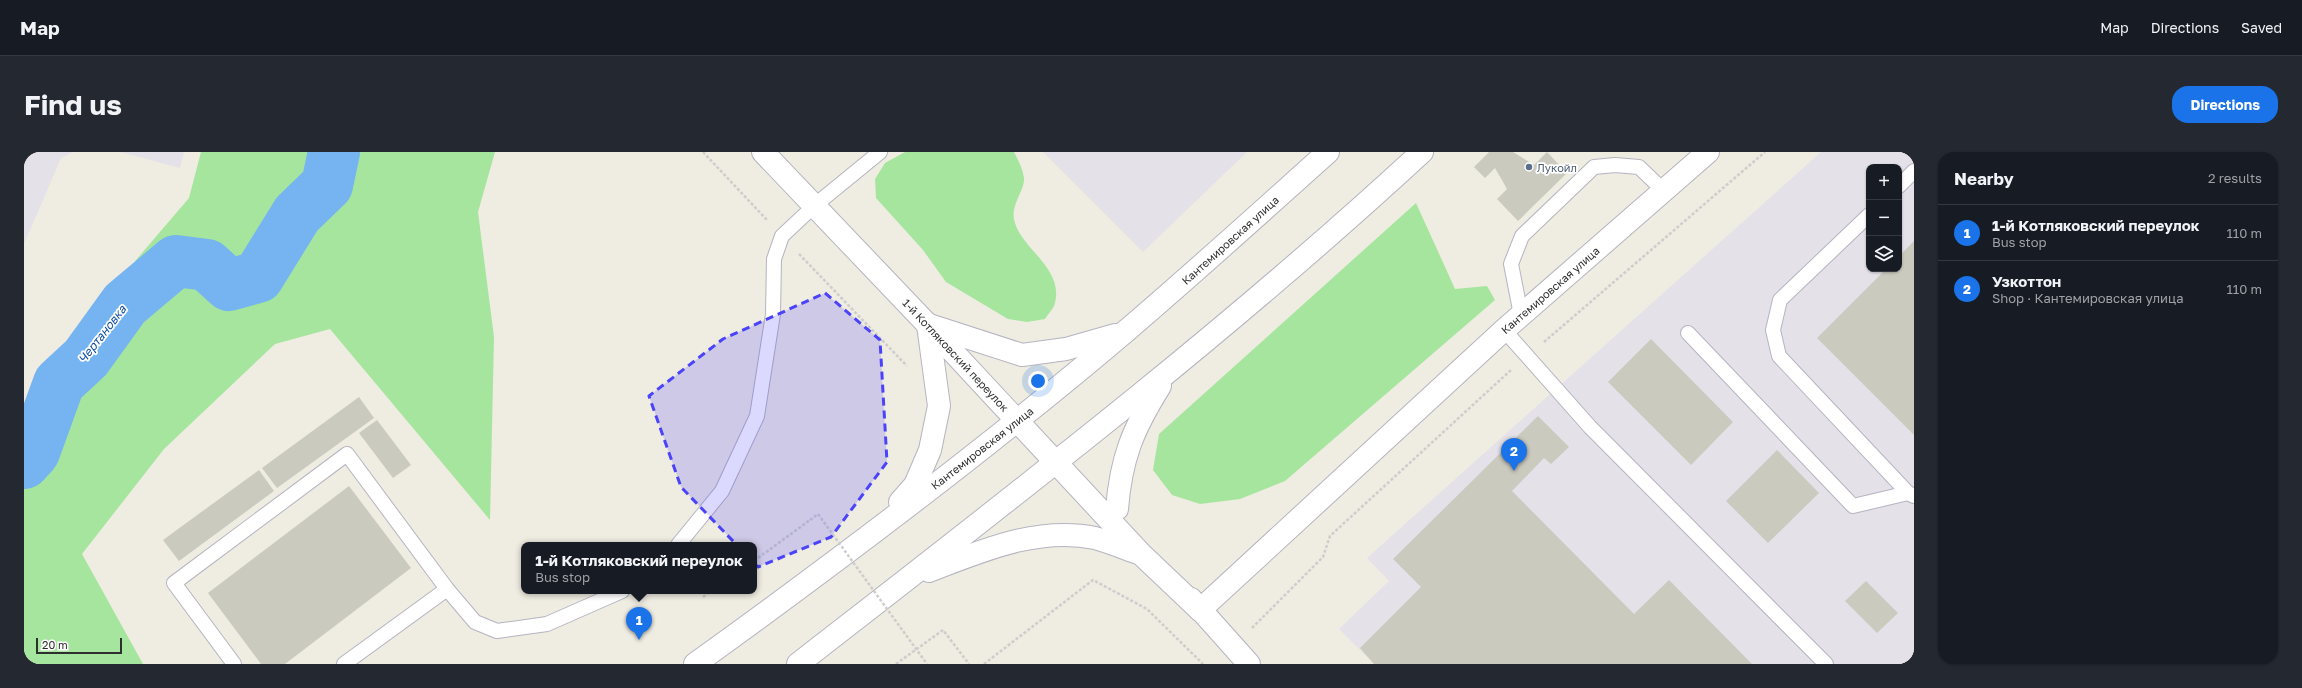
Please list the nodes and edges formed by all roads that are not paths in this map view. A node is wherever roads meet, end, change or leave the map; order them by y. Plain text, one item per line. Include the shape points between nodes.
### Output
1 (763, 152) edge
2 (880, 152) edge
3 (1328, 152) edge
4 (1422, 152) edge
5 (1708, 152) edge
6 (1914, 172) edge
7 (1902, 183) edge
8 (1664, 191) junction
9 (814, 206) junction
10 (1866, 218) edge
11 (1521, 316) junction
12 (928, 325) junction
13 (1504, 330) junction
14 (1124, 332) junction
15 (1688, 333) dead end
16 (1168, 372) junction
17 (1017, 420) junction
18 (1062, 469) junction
19 (1911, 494) edge
20 (1117, 509) junction
21 (872, 534) junction
22 (680, 542) edge
23 (1141, 554) junction
24 (905, 580) junction
25 (447, 589) junction
26 (615, 594) edge
27 (1200, 610) junction
28 (234, 664) edge
29 (344, 664) edge
30 (695, 664) edge
31 (798, 664) edge
32 (1249, 664) edge
33 (1826, 664) edge

1 - 9 street, 1-й Котляковский переулок
2 - 9 lane
3 - 14 street, Кантемировская улица
4 - 16 street via 1370,200
5 - 8 street, Кантемировская улица
6 - 7 lane
8 - 11 street, Кантемировская улица
8 - 11 lane via 1639,167 1594,167 1522,236 1511,264
9 - 12 street, 1-й Котляковский переулок
9 - 22 lane via 782,236 774,259 773,314 757,416 722,491
10 - 19 lane via 1780,300 1773,330 1779,356
11 - 13 street, Кантемировская улица
12 - 14 street via 1022,355 1066,349
12 - 17 street, 1-й Котляковский переулок
12 - 21 street via 939,406 930,450 915,485
13 - 27 street, Кантемировская улица
13 - 33 lane via 1590,427
14 - 17 street, Кантемировская улица
15 - 19 lane via 1852,506
16 - 18 street
16 - 20 street via 1131,435 1119,482
17 - 18 street, 1-й Котляковский переулок
17 - 21 street, Кантемировская улица
18 - 20 street
18 - 23 street, 1-й Котляковский переулок
18 - 24 street
20 - 27 street
21 - 30 street, Кантемировская улица
23 - 24 street via 1094,538 1050,535 989,547
23 - 27 street, 1-й Котляковский переулок
24 - 31 street
25 - 26 lane via 475,622 497,631 547,624
25 - 28 lane via 347,454 174,583
25 - 29 lane
27 - 32 street

